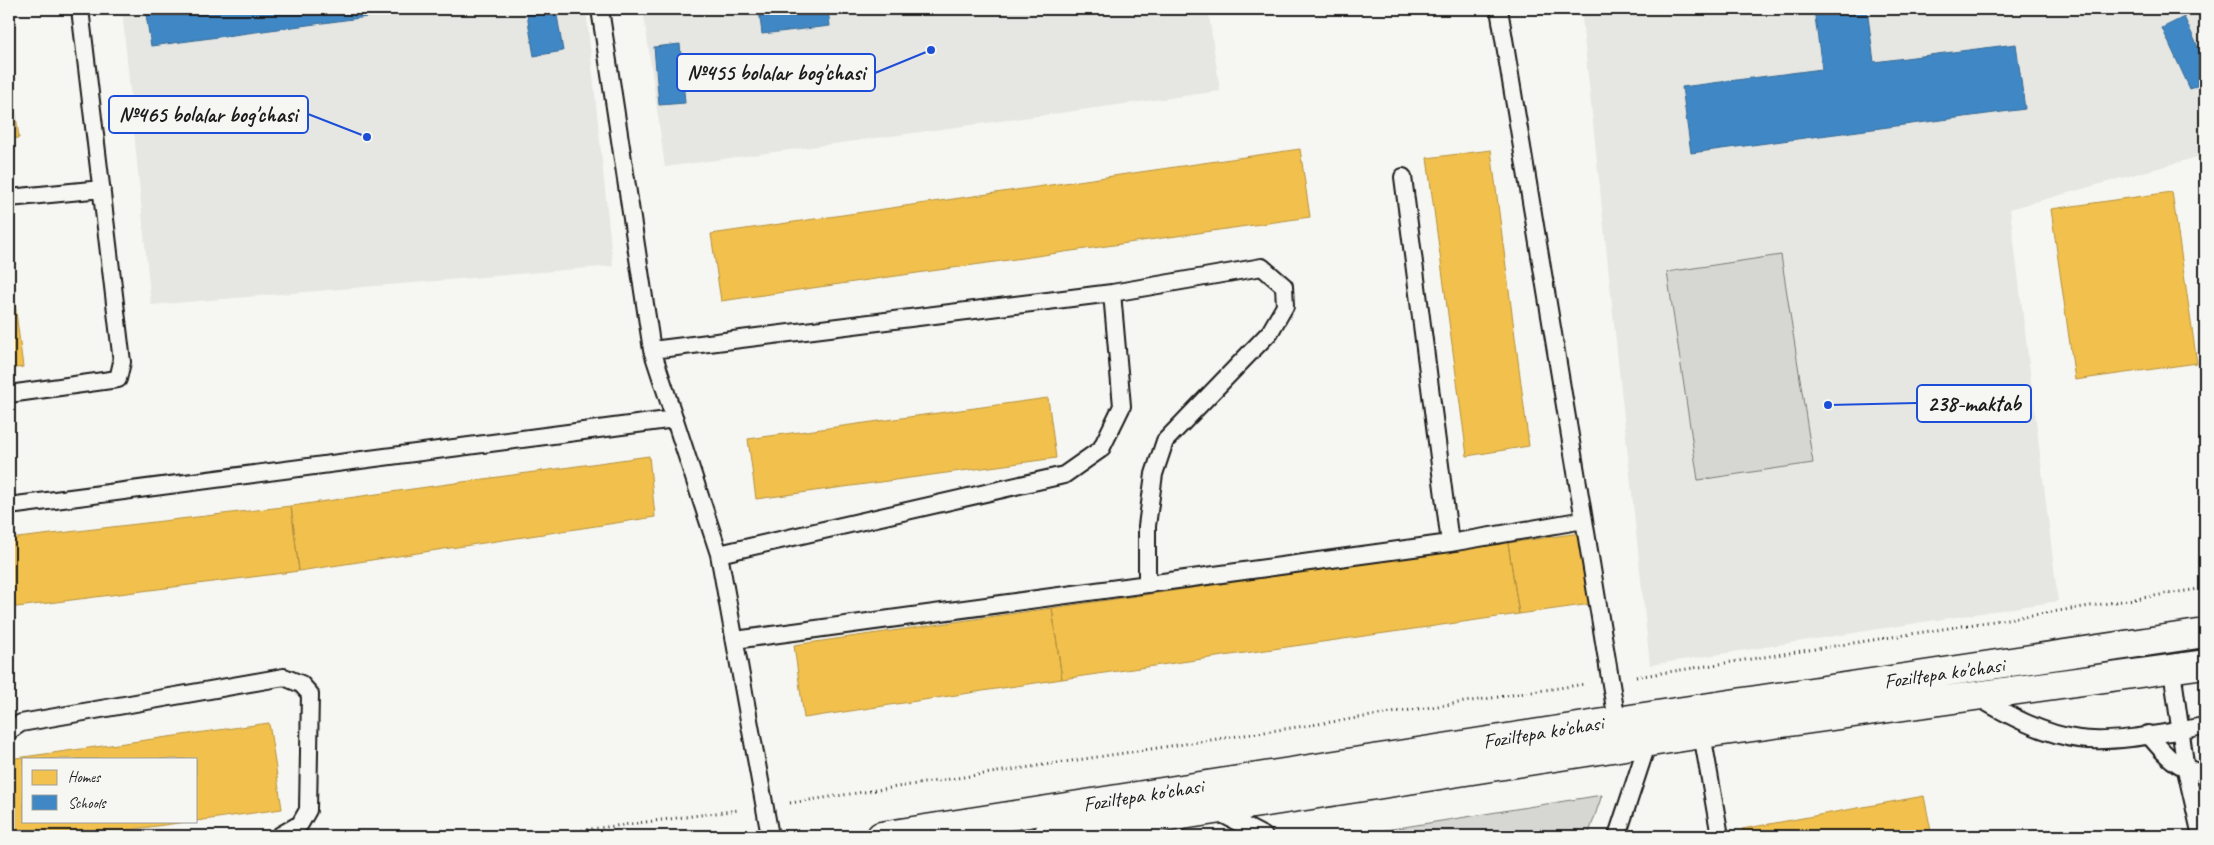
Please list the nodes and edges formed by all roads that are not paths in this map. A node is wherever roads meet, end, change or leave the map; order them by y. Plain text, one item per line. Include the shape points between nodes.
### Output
1 (80, 9) edge
2 (600, 9) edge
3 (1499, 9) edge
4 (1403, 177) dead end
5 (102, 189) junction
6 (9, 198) edge
7 (1112, 293) junction
8 (652, 350) junction
9 (9, 394) edge
10 (675, 419) junction
11 (9, 506) edge
12 (1584, 520) junction
13 (1450, 543) junction
14 (719, 554) junction
15 (1147, 584) junction
16 (2205, 634) edge
17 (735, 640) junction
18 (2205, 664) edge
19 (2172, 670) junction
20 (1977, 697) junction
21 (1617, 721) junction
22 (2205, 726) edge
23 (2180, 730) junction
24 (9, 731) edge
25 (1702, 734) junction
26 (2148, 734) junction
27 (1648, 742) junction
28 (2186, 770) junction
29 (2205, 773) edge
30 (1214, 810) junction
31 (1127, 830) edge
32 (279, 836) edge
33 (770, 836) edge
34 (882, 836) edge
35 (1047, 836) edge
36 (1264, 836) edge
37 (1617, 836) edge
38 (1720, 836) edge
39 (2200, 836) edge

1 - 5 lane
2 - 8 lane
3 - 12 lane
4 - 13 lane
5 - 6 lane
5 - 9 lane via 122,362 118,379
7 - 8 lane
7 - 14 lane via 1122,406 1101,448 1064,475
7 - 15 lane via 1262,268 1284,286 1285,306 1270,332 1165,441 1154,474 1147,526
8 - 10 lane
10 - 11 lane
10 - 14 lane
12 - 13 lane
12 - 21 lane
13 - 15 lane
14 - 17 lane
15 - 17 lane
16 - 21 main road, Foziltepa ko'chasi
17 - 33 lane
18 - 19 main road, Foziltepa ko'chasi
19 - 20 main road, Foziltepa ko'chasi
19 - 23 lane
20 - 25 main road, Foziltepa ko'chasi
20 - 26 lane via 2014,719 2078,739 2104,740
21 - 34 main road, Foziltepa ko'chasi
22 - 23 lane
23 - 26 lane
23 - 28 lane
24 - 32 lane via 21,723 284,676 301,684 310,694 308,810 300,824
25 - 27 main road, Foziltepa ko'chasi
25 - 38 lane
26 - 28 lane via 2167,757
27 - 30 main road, Foziltepa ko'chasi
27 - 37 lane
28 - 29 lane
28 - 39 lane
30 - 31 main road, Foziltepa ko'chasi
30 - 36 lane
31 - 35 main road, Foziltepa ko'chasi

